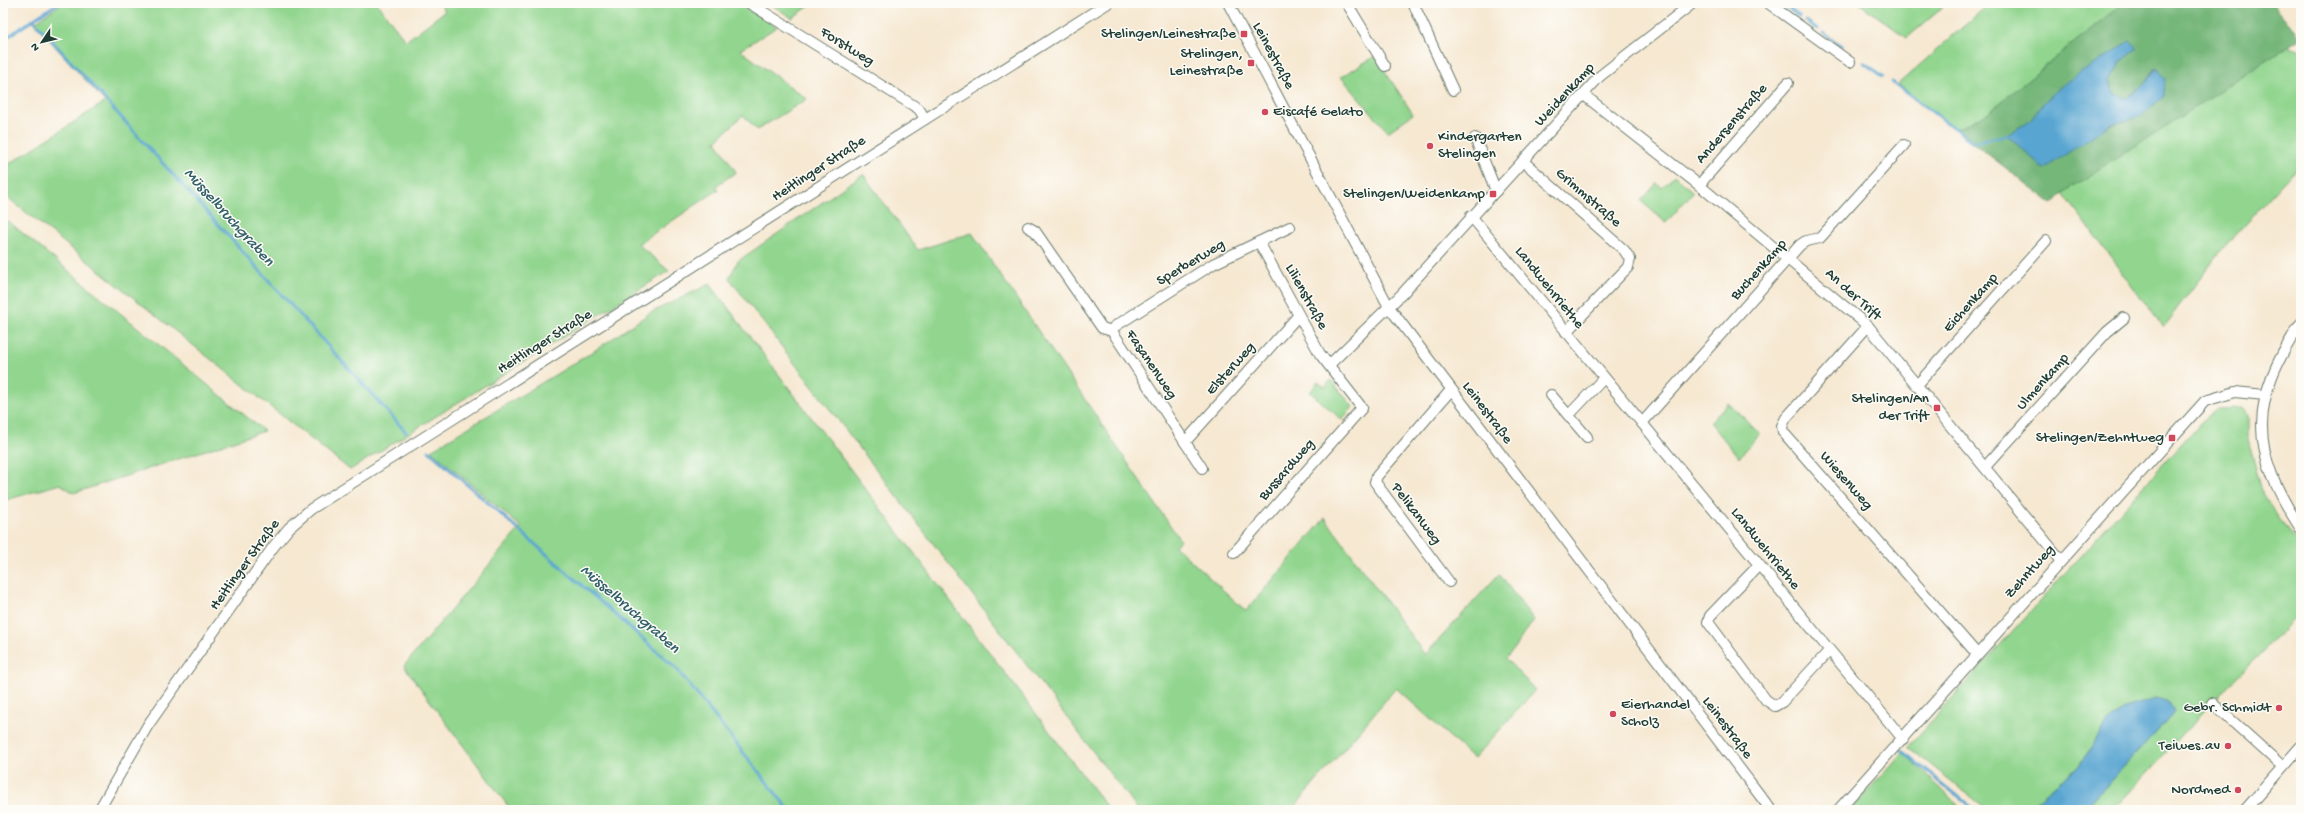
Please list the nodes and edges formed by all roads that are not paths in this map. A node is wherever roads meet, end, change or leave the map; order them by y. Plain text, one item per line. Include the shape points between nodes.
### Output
1 (749, 3) edge
2 (1108, 3) edge
3 (1228, 3) edge
4 (1413, 3) edge
5 (1693, 3) edge
6 (1768, 3) edge
7 (1349, 4) edge
8 (1850, 62) dead end
9 (1385, 66) dead end
10 (1788, 82) dead end
11 (1453, 90) dead end
12 (1584, 95) junction
13 (925, 119) junction
14 (1475, 138) dead end
15 (1904, 145) dead end
16 (1524, 162) junction
17 (1699, 185) junction
18 (1496, 191) junction
19 (1471, 216) junction
20 (1028, 227) dead end
21 (1290, 227) dead end
22 (2046, 241) dead end
23 (1259, 242) junction
24 (1788, 259) junction
25 (1389, 307) junction
26 (1298, 316) junction
27 (2124, 318) dead end
28 (2301, 323) edge
29 (1868, 326) junction
30 (1112, 331) junction
31 (1566, 332) junction
32 (1329, 365) junction
33 (1603, 379) junction
34 (1917, 385) junction
35 (1451, 390) junction
36 (1551, 395) dead end
37 (2265, 395) junction
38 (1362, 408) joint
39 (1569, 415) junction
40 (1642, 423) junction
41 (1587, 437) dead end
42 (1185, 442) junction
43 (1202, 468) dead end
44 (1985, 468) junction
45 (2301, 528) edge
46 (1234, 553) dead end
47 (2061, 560) junction
48 (1758, 566) junction
49 (1449, 582) dead end
50 (1829, 651) junction
51 (1977, 654) junction
52 (2212, 703) dead end
53 (1903, 739) junction
54 (2301, 746) edge
55 (2282, 766) junction
56 (99, 810) edge
57 (1771, 810) edge
58 (1838, 810) edge
59 (2245, 810) edge

1 - 13 street, Forstweg via 919,109
2 - 13 street, Heitlinger Straße
3 - 25 street, Leinestraße
4 - 11 street
5 - 12 street, Weidenkamp via 1600,76
6 - 8 street
7 - 9 street
10 - 17 street, Andersenstraße
12 - 16 street, Weidenkamp
12 - 17 street, An der Trift
13 - 56 street, Heitlinger Straße via 311,509 288,528 148,725
14 - 18 street
15 - 24 street, Buchenkamp via 1820,238 1806,241
16 - 18 street, Weidenkamp
16 - 31 street, Grimmstraße via 1624,250 1630,259 1628,266
17 - 24 street, An der Trift
18 - 19 street, Weidenkamp
19 - 25 street, Weidenkamp
19 - 31 street, Landwehrriethe
20 - 30 street, Fasanenweg via 1035,232 1102,328
21 - 23 street, Sperberweg
22 - 34 street, Eichenkamp
23 - 26 street, Lilienstraße
23 - 30 street, Sperberweg via 1214,264 1114,327
24 - 29 street, An der Trift
24 - 40 street, Buchenkamp
25 - 32 street
25 - 35 street, Leinestraße
26 - 32 street, Lilienstraße
26 - 42 street, Elsterweg
27 - 44 street, Ulmenkamp via 2107,332
28 - 37 street via 2278,361
29 - 34 street, An der Trift
29 - 51 street, Wiesenweg via 1786,418 1782,426 1784,432
30 - 42 street, Fasanenweg
31 - 33 street, Landwehrriethe
32 - 38 street, Lilienstraße
33 - 39 street
33 - 40 street, Landwehrriethe
34 - 44 street, An der Trift
35 - 49 street, Pelikanweg via 1377,476 1375,482
35 - 57 street, Leinestraße
36 - 39 street
37 - 45 street via 2263,431 2266,457 2279,492
37 - 47 street, Zehntweg via 2235,392 2205,401
38 - 46 street, Bussardweg
39 - 41 street
40 - 48 street, Landwehrriethe
42 - 43 street, Fasanenweg
44 - 47 street, An der Trift
47 - 51 street, Zehntweg
48 - 50 street, Landwehrriethe
48 - 50 street via 1710,616 1708,622 1766,700 1775,706 1782,702
50 - 53 street, Landwehrriethe
51 - 53 street, Zehntweg
52 - 55 street
53 - 58 street, Zehntweg
54 - 55 street
55 - 59 street

